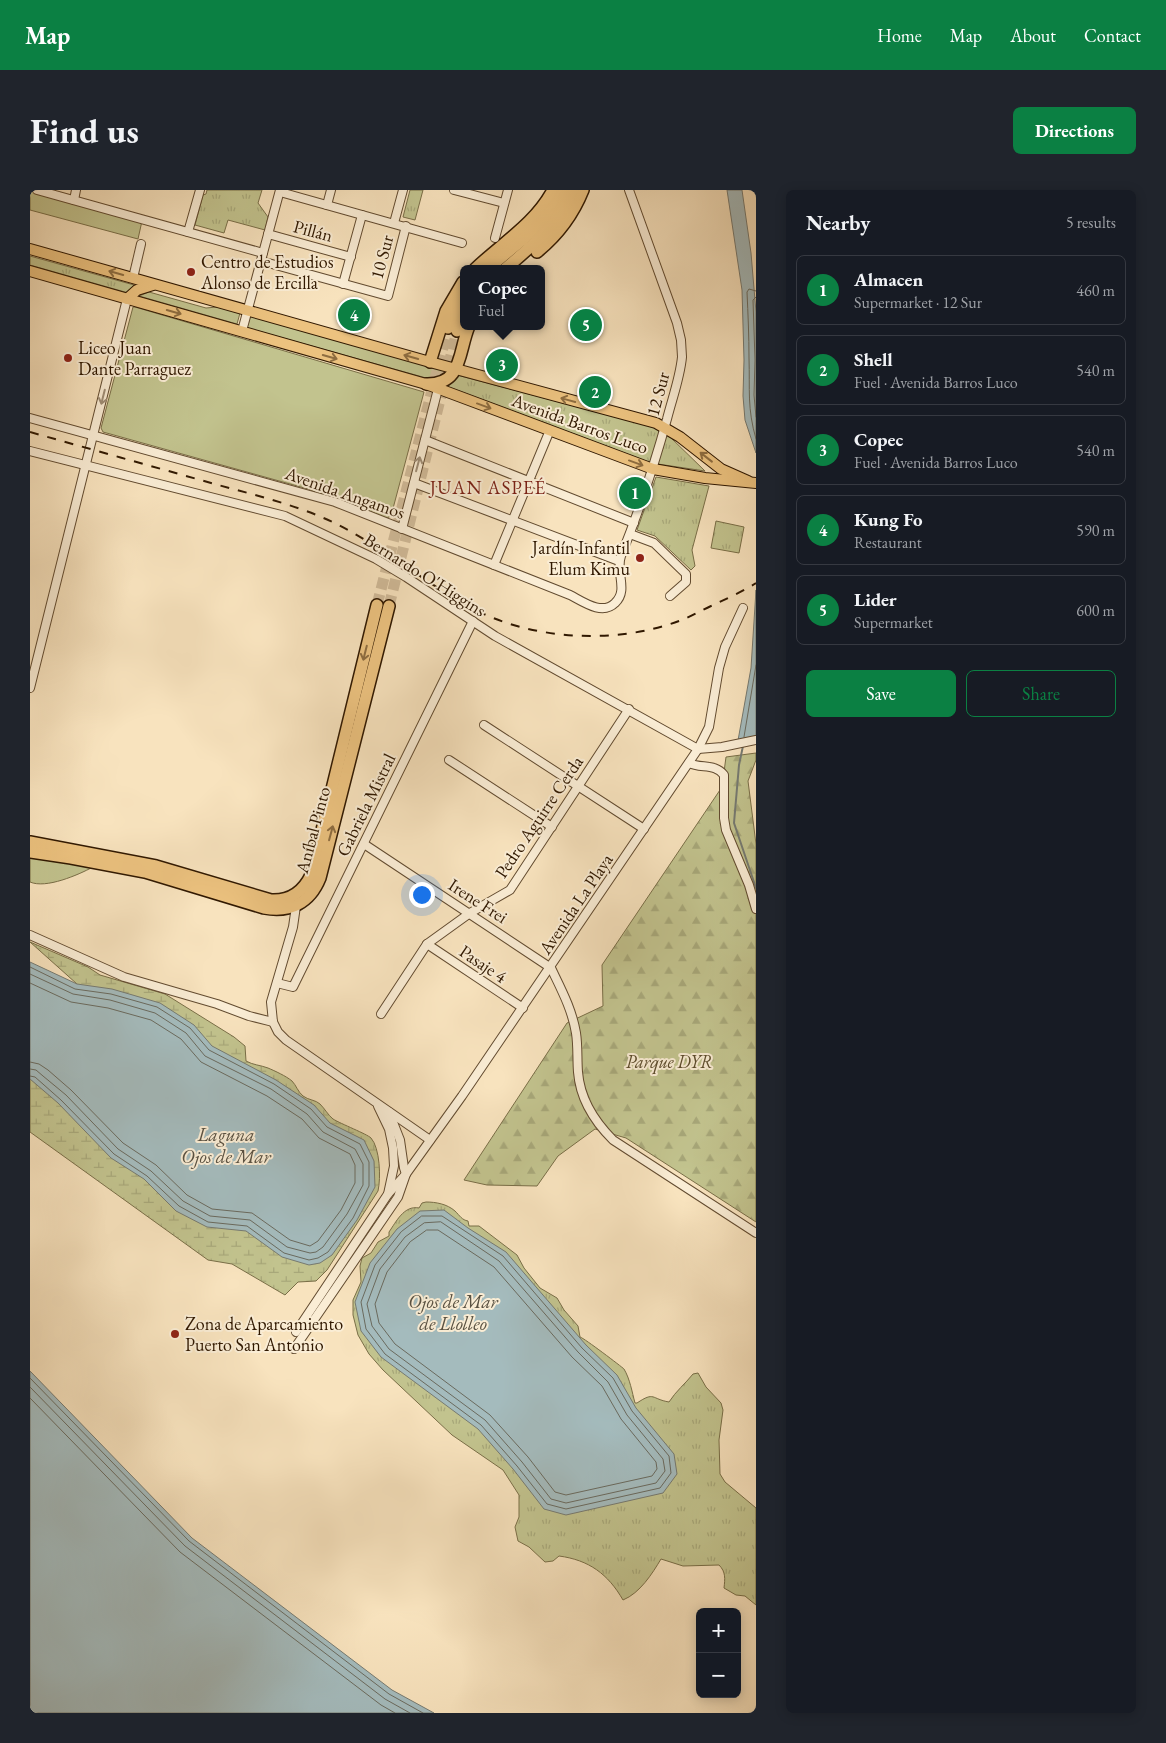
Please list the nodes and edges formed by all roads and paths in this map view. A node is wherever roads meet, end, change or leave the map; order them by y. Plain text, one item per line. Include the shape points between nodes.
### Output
1 (38, 190) edge
2 (76, 190) edge
3 (200, 190) edge
4 (331, 190) edge
5 (403, 190) edge
6 (454, 190) edge
7 (508, 190) edge
8 (552, 190) edge
9 (563, 190) edge
10 (573, 190) edge
11 (583, 190) edge
12 (629, 190) edge
13 (280, 191) edge
14 (74, 200) junction
15 (504, 204) junction
16 (327, 205) junction
17 (362, 215) junction
18 (394, 223) junction
19 (406, 226) junction
20 (188, 232) junction
21 (268, 234) junction
22 (495, 238) dead end
23 (462, 242) dead end
24 (141, 244) dead end
25 (30, 249) edge
26 (262, 257) junction
27 (351, 257) junction
28 (481, 265) edge
29 (493, 265) edge
30 (510, 265) edge
31 (521, 265) edge
32 (30, 272) edge
33 (133, 278) junction
34 (157, 284) junction
35 (343, 284) junction
36 (460, 287) edge
37 (127, 299) junction
38 (460, 307) edge
39 (247, 310) junction
40 (460, 321) tunnel mouth
41 (468, 330) edge
42 (242, 331) junction
43 (430, 362) junction
44 (456, 369) junction
45 (426, 384) junction
46 (438, 389) junction
47 (30, 418) edge
48 (665, 428) junction
49 (550, 430) junction
50 (93, 435) junction
51 (425, 440) junction
52 (30, 451) edge
53 (86, 466) junction
54 (653, 469) junction
55 (530, 480) junction
56 (752, 482) edge
57 (414, 483) junction
58 (513, 521) junction
59 (634, 523) junction
60 (402, 528) junction
61 (630, 534) junction
62 (619, 561) junction
63 (494, 565) junction
64 (670, 596) dead end
65 (613, 605) joint
66 (743, 608) dead end
67 (473, 621) junction
68 (30, 688) edge
69 (629, 709) junction
70 (484, 725) dead end
71 (756, 740) edge
72 (698, 750) junction
73 (449, 760) dead end
74 (689, 763) junction
75 (579, 786) junction
76 (552, 827) junction
77 (644, 829) junction
78 (30, 842) edge
79 (364, 844) junction
80 (30, 852) edge
81 (297, 894) junction
82 (296, 906) junction
83 (756, 909) edge
84 (470, 914) junction
85 (30, 935) edge
86 (427, 944) junction
87 (551, 968) junction
88 (277, 983) junction
89 (523, 1008) junction
90 (382, 1014) dead end
91 (273, 1022) junction
92 (376, 1102) junction
93 (388, 1111) junction
94 (430, 1140) junction
95 (406, 1174) junction
96 (388, 1194) junction
97 (756, 1233) edge
98 (296, 1332) dead end
99 (294, 1349) dead end

1 - 14 street
2 - 14 street
3 - 20 street
4 - 16 street
5 - 18 street, 10 Sur
6 - 15 street
7 - 15 street
8 - 28 highway via 530,222
9 - 29 highway via 540,225
10 - 30 highway via 564,210 541,239
11 - 31 highway via 561,229
12 - 48 street, 12 Sur via 681,340 681,365
13 - 16 street
13 - 21 street
14 - 20 street
15 - 22 street
16 - 17 street
17 - 18 street
17 - 27 street
18 - 19 street
19 - 23 street
19 - 35 street, 10 Sur via 388,296
20 - 26 street
21 - 26 street
21 - 27 street, Pillán
24 - 33 street
33 -> 25 main road, Avenida Barros Luco
26 - 35 street
26 - 39 street
27 - 35 street
32 - 37 main road, Avenida Barros Luco
33 - 34 main road, Avenida Barros Luco
34 - 37 main road via 142,288
34 - 39 main road, Avenida Barros Luco
36 - 43 highway via 446,311
37 -> 42 main road, Avenida Barros Luco
37 -> 50 street
38 - 40 highway via 453,329
39 - 42 street
43 -> 39 main road, Avenida Barros Luco
41 - 44 highway
42 -> 45 main road, Avenida Barros Luco
43 - 44 main road, Avenida Barros Luco
44 - 45 highway via 445,381
48 -> 44 main road, Avenida Barros Luco
45 - 46 main road, Avenida Barros Luco
46 -> 49 main road, Avenida Barros Luco
46 - 51 street
47 - 50 street, Avenida Angamos
48 - 54 street, 12 Sur
56 -> 48 main road, Avenida Barros Luco via 720,469
49 -> 54 main road, Avenida Barros Luco
49 - 55 street
50 - 53 street
50 - 60 street, Avenida Angamos via 336,502
51 - 55 street
57 -> 51 street
52 - 53 street, Bernardo O'Higgins
53 - 67 street, Bernardo O'Higgins via 285,516 376,559
53 - 68 street
54 - 56 main road, Avenida Barros Luco
54 - 59 street, 12 Sur
55 - 58 street
55 - 59 street
57 - 58 street
57 - 60 street
58 - 62 street
58 - 63 street
59 - 61 street, 12 Sur
60 - 63 street, Avenida Angamos
61 - 62 street, 12 Sur
61 - 64 street via 654,543 686,574 686,582
62 - 65 street, 12 Sur via 622,590
63 - 65 street, Avenida Angamos via 593,606
66 - 72 street, Avenida La Playa via 724,647 709,727
67 - 69 street, Bernardo O'Higgins
67 - 79 street, Gabriela Mistral
69 - 72 street, Bernardo O'Higgins
69 - 75 street, Pedro Aguirre Cerda
70 - 75 street
71 - 72 street
72 - 74 street, Avenida La Playa
73 - 76 street
74 - 77 street, Avenida La Playa
74 - 83 street via 714,767 724,775 726,830
75 - 76 street, Pedro Aguirre Cerda
75 - 77 street
76 - 84 street, Pedro Aguirre Cerda via 510,890
77 - 87 street, Avenida La Playa
78 - 81 highway, Aníbal Pinto via 156,866 271,900 287,899
79 - 84 street, Irene Frei
79 - 88 street, Gabriela Mistral via 293,987
80 - 82 highway via 145,872 264,908
81 - 82 highway
82 -> 81 highway, Aníbal Pinto via 310,895 320,878 383,606 311,875
82 - 88 street
84 - 86 street, Pedro Aguirre Cerda
84 - 87 street, Irene Frei
85 - 91 street via 124,977
86 - 89 street, Pasaje 4
86 - 90 street, Pedro Aguirre Cerda
87 - 89 street, Avenida La Playa
87 - 97 street via 574,1022 582,1090 600,1126 613,1140
88 - 91 street via 270,1002
89 - 94 street, Avenida La Playa
91 - 92 street via 286,1040
92 - 93 street
92 - 96 street via 386,1120 393,1148 393,1176
93 - 94 street
93 - 95 street via 400,1140
94 - 95 street, Avenida La Playa
95 - 96 street, Avenida La Playa
95 - 99 street via 398,1197
96 - 98 street

